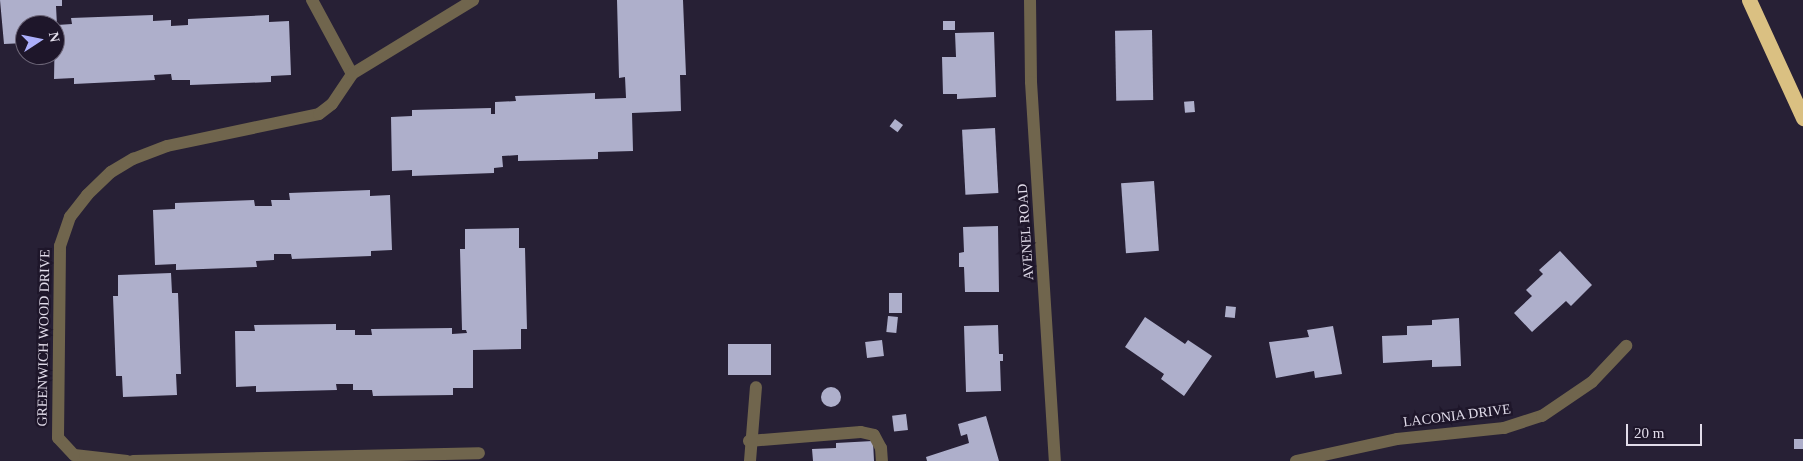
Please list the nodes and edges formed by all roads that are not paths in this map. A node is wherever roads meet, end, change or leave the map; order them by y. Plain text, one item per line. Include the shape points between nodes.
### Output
1 (312, 0) edge
2 (473, 0) edge
3 (1030, 0) edge
4 (1749, 0) edge
5 (352, 74) junction
6 (1803, 118) edge
7 (1626, 346) dead end
8 (756, 387) dead end
9 (749, 440) junction
10 (479, 453) dead end
11 (127, 461) edge
12 (133, 461) edge
13 (750, 461) edge
14 (882, 461) edge
15 (1055, 461) edge
16 (1296, 461) edge

1 - 5 street
2 - 5 street, GREENWICH WOOD DRIVE
3 - 15 street, AVENEL ROAD via 1031,82
4 - 6 highway
5 - 11 street, GREENWICH WOOD DRIVE via 332,104 320,114 166,146 133,159 111,172 70,217 60,246 58,438 74,455
7 - 16 street, LACONIA DRIVE via 1592,382 1542,416 1504,428 1396,439
8 - 9 street
9 - 13 street
9 - 14 street via 861,432 874,435 881,448
10 - 12 street

